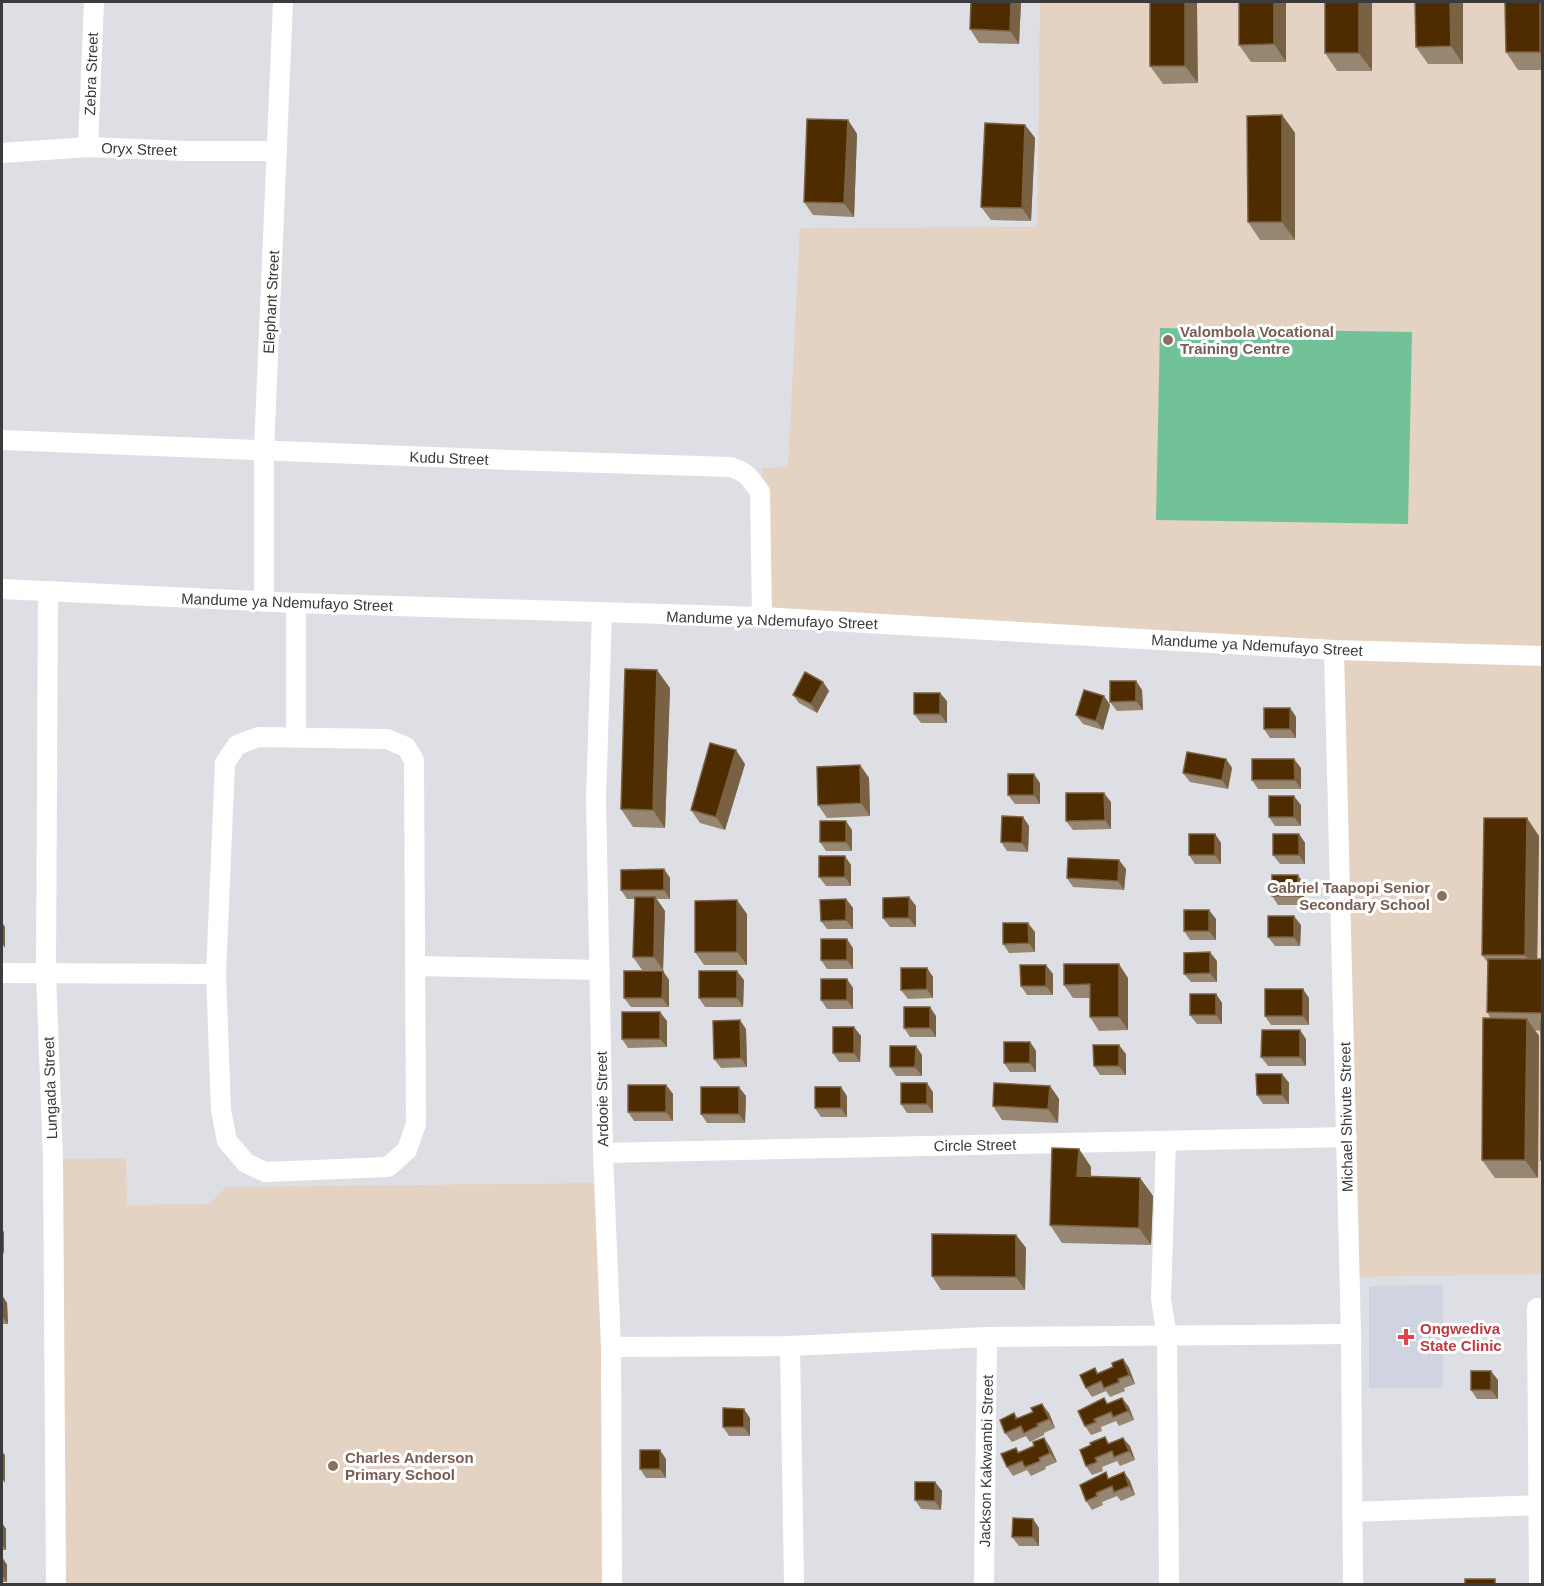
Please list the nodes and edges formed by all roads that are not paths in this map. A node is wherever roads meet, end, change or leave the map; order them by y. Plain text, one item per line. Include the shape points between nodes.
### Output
1 (94, 2) edge
2 (282, 2) edge
3 (88, 147) junction
4 (278, 151) junction
5 (2, 153) edge
6 (2, 440) edge
7 (264, 450) junction
8 (2, 589) edge
9 (48, 591) junction
10 (264, 602) junction
11 (296, 603) junction
12 (602, 614) junction
13 (762, 617) junction
14 (1334, 650) junction
15 (1542, 656) edge
16 (296, 737) junction
17 (417, 966) junction
18 (600, 970) junction
19 (46, 972) junction
20 (2, 973) edge
21 (216, 974) junction
22 (1347, 1137) junction
23 (1166, 1141) junction
24 (603, 1154) junction
25 (1537, 1308) dead end
26 (1350, 1334) junction
27 (987, 1337) junction
28 (1167, 1337) junction
29 (790, 1346) junction
30 (611, 1347) junction
31 (1540, 1505) edge
32 (1352, 1512) junction
33 (56, 1584) edge
34 (612, 1584) edge
35 (794, 1584) edge
36 (984, 1584) edge
37 (1169, 1584) edge
38 (1353, 1584) edge
39 (1539, 1584) edge

1 - 3 street, Zebra Street
2 - 4 street, Elephant Street
3 - 4 street, Oryx Street
3 - 5 street, Oryx Street
4 - 7 street, Elephant Street
6 - 7 street, Kudu Street
7 - 10 street, Elephant Street
7 - 13 street, Kudu Street via 742,470 760,492
8 - 9 street, Mandume ya Ndemufayo Street
9 - 10 street, Mandume ya Ndemufayo Street
9 - 19 street, Lungada Street
10 - 11 street, Mandume ya Ndemufayo Street
11 - 12 street, Mandume ya Ndemufayo Street
11 - 16 street
12 - 13 street, Mandume ya Ndemufayo Street
12 - 18 street, Ardooie Street via 596,798
13 - 14 street, Mandume ya Ndemufayo Street
14 - 15 street, Mandume ya Ndemufayo Street
14 - 22 street, Michael Shivute Street
16 - 17 street via 387,740 406,747 414,760
16 - 21 street via 258,736 237,745 225,763
17 - 18 street
17 - 21 street via 416,1124 407,1150 388,1167 266,1172 246,1163 227,1141 221,1110
18 - 24 street, Ardooie Street
19 - 20 street
19 - 21 street
19 - 33 street, Lungada Street via 53,1159
22 - 23 street, Circle Street
22 - 26 street, Michael Shivute Street
23 - 24 street, Circle Street
23 - 28 street via 1161,1299
24 - 30 street, Ardooie Street
25 - 31 street
26 - 28 street
26 - 32 street, Michael Shivute Street
27 - 28 street
27 - 29 street
27 - 36 street, Jackson Kakwambi Street
28 - 37 street
29 - 30 street
29 - 35 street
30 - 34 street, Ardooie Street
31 - 32 street
31 - 39 street
32 - 38 street, Michael Shivute Street

